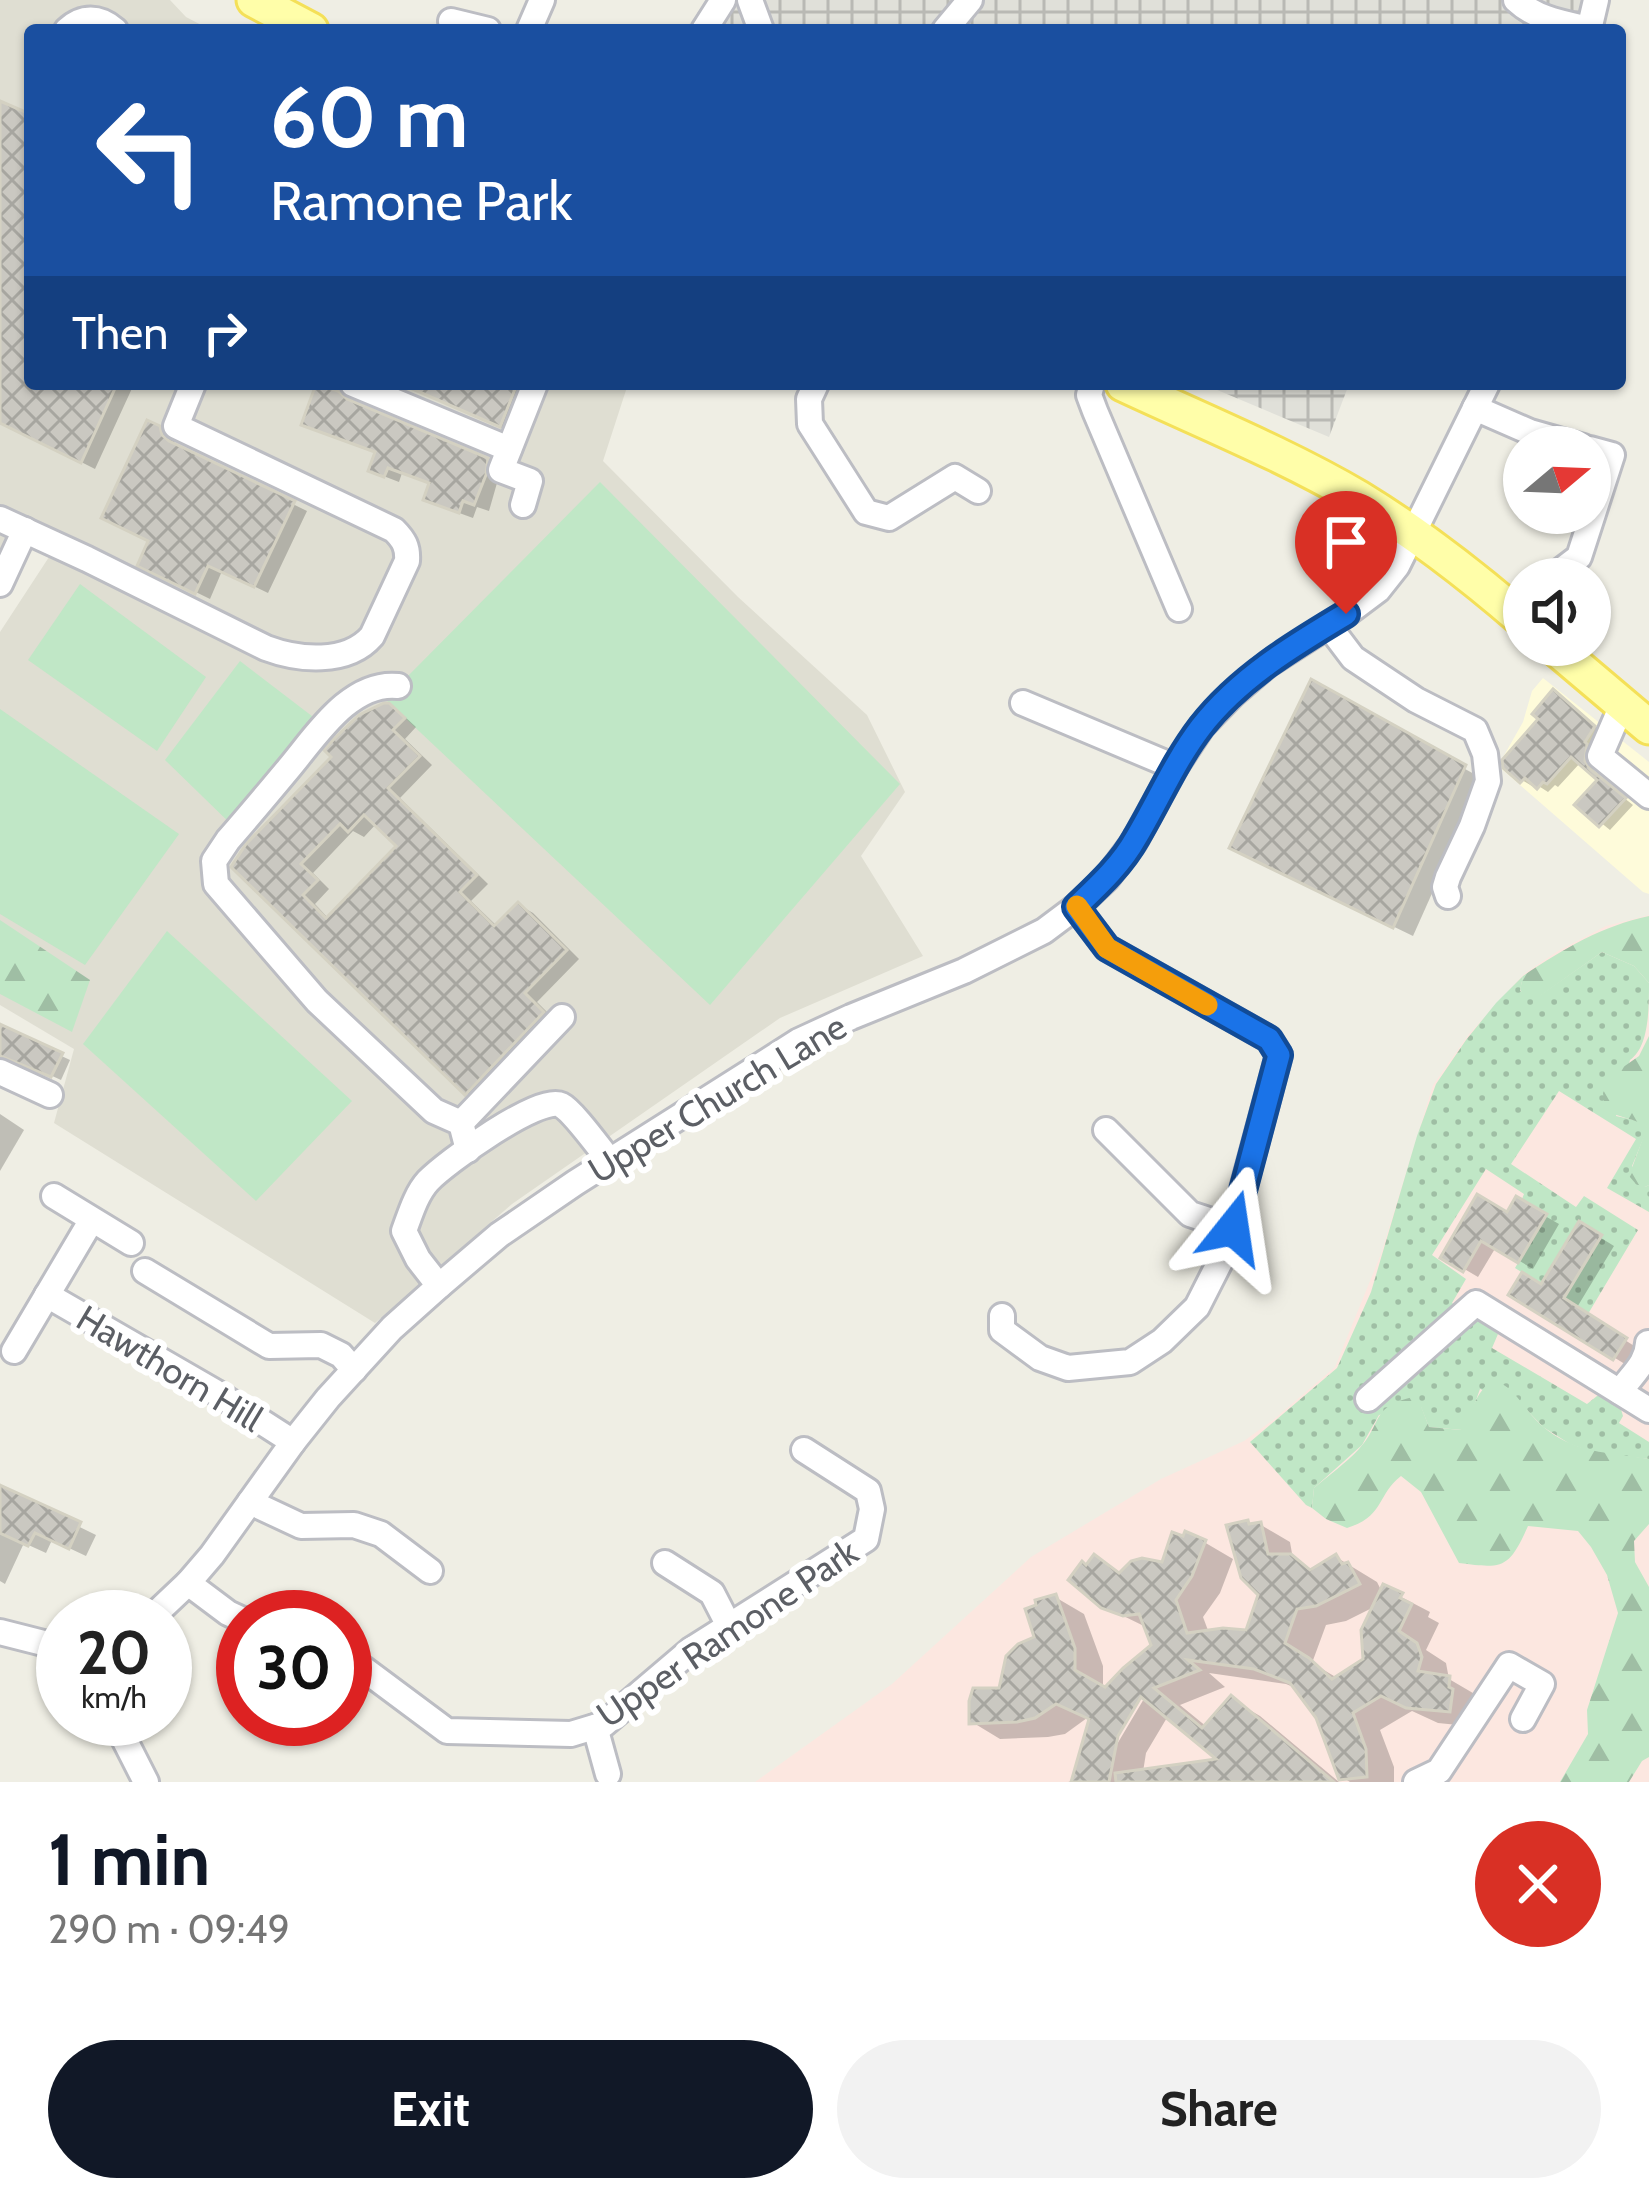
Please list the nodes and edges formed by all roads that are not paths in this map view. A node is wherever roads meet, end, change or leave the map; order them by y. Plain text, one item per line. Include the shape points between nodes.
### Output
1 (970, 0) edge
2 (1516, 0) edge
3 (263, 13) edge
4 (74, 24) edge
5 (108, 24) edge
6 (294, 24) edge
7 (950, 24) edge
8 (1570, 24) edge
9 (191, 390) edge
10 (367, 390) edge
11 (533, 390) edge
12 (813, 390) edge
13 (1090, 390) edge
14 (1136, 390) edge
15 (1484, 390) edge
16 (1475, 408) junction
17 (1516, 426) edge
18 (509, 449) junction
19 (978, 491) dead end
20 (523, 505) dead end
21 (0, 519) edge
22 (25, 530) junction
23 (1414, 534) junction
24 (0, 584) edge
25 (1503, 603) edge
26 (1178, 609) dead end
27 (1328, 625) junction
28 (1576, 666) edge
29 (398, 686) dead end
30 (1023, 703) dead end
31 (1622, 705) junction
32 (1649, 727) edge
33 (1174, 767) junction
34 (1649, 796) edge
35 (1448, 896) dead end
36 (1076, 907) junction
37 (562, 1017) dead end
38 (0, 1072) edge
39 (50, 1095) dead end
40 (461, 1124) junction
41 (1106, 1130) dead end
42 (468, 1150) junction
43 (610, 1161) junction
44 (54, 1196) dead end
45 (91, 1221) junction
46 (1233, 1228) junction
47 (130, 1243) dead end
48 (145, 1271) dead end
49 (440, 1286) junction
50 (47, 1295) junction
51 (1002, 1316) dead end
52 (1649, 1343) edge
53 (14, 1351) dead end
54 (354, 1370) junction
55 (1625, 1383) junction
56 (1368, 1399) dead end
57 (1649, 1410) edge
58 (293, 1442) junction
59 (803, 1450) dead end
60 (250, 1502) junction
61 (665, 1563) dead end
62 (430, 1570) dead end
63 (188, 1583) junction
64 (181, 1590) edge
65 (216, 1604) edge
66 (729, 1626) junction
67 (0, 1632) edge
68 (36, 1641) edge
69 (372, 1676) edge
70 (1522, 1719) dead end
71 (595, 1726) junction
72 (128, 1746) edge
73 (608, 1774) dead end
74 (146, 1782) edge
75 (1416, 1782) edge

1 - 7 street
2 - 8 street
3 - 6 main road
4 - 5 street
9 - 22 street via 176,426 403,538 407,561 364,646 287,656
10 - 18 street
11 - 18 street
12 - 19 street via 810,424 866,512 889,518 956,477
13 - 26 street
14 - 23 main road via 1314,474
15 - 16 street, Upper Church Lane
16 - 17 street
16 - 23 street, Upper Church Lane
18 - 20 street via 501,470 530,481
21 - 22 street
22 - 24 street
23 - 25 main road
23 - 27 street, Upper Church Lane via 1378,590
27 - 33 street, Upper Church Lane via 1233,694
27 - 35 street via 1353,658 1474,730 1485,754 1487,781 1448,877
28 - 31 main road
29 - 40 street via 384,685 334,714 228,840 214,861 216,884 317,1001 434,1112
30 - 33 street
31 - 32 main road
31 - 34 street via 1600,756
33 - 36 street, Upper Church Lane via 1134,842
36 - 43 street, Upper Church Lane via 1009,950 799,1041
36 - 46 street via 1107,948 1269,1039 1279,1055
37 - 40 street
38 - 39 street
40 - 42 street
41 - 46 street via 1190,1214
42 - 43 street via 548,1102 563,1106
42 - 49 street via 425,1183 404,1231
43 - 49 street, Upper Church Lane
44 - 45 street
45 - 47 street
45 - 50 street, Hawthorn Hill
46 - 51 street via 1197,1307 1130,1362 1068,1368 1040,1358 1002,1330
48 - 54 street via 209,1302 269,1346 321,1345
49 - 54 street, Upper Church Lane
50 - 53 street, Hawthorn Hill
50 - 58 street, Hawthorn Hill
52 - 55 street via 1637,1350
54 - 58 street, Upper Church Lane
55 - 56 street via 1476,1303
55 - 57 street
58 - 60 street, Upper Church Lane
59 - 66 street, Upper Ramone Park via 868,1491 866,1539
60 - 62 street via 301,1526 354,1525 381,1534
60 - 63 street, Upper Church Lane
61 - 66 street via 712,1592
63 - 64 street, Upper Church Lane
63 - 65 street
66 - 71 street, Upper Ramone Park
67 - 68 street
69 - 71 street, Upper Ramone Park via 446,1732 571,1734
70 - 75 street via 1542,1684 1509,1665 1439,1771
71 - 73 street
72 - 74 street

